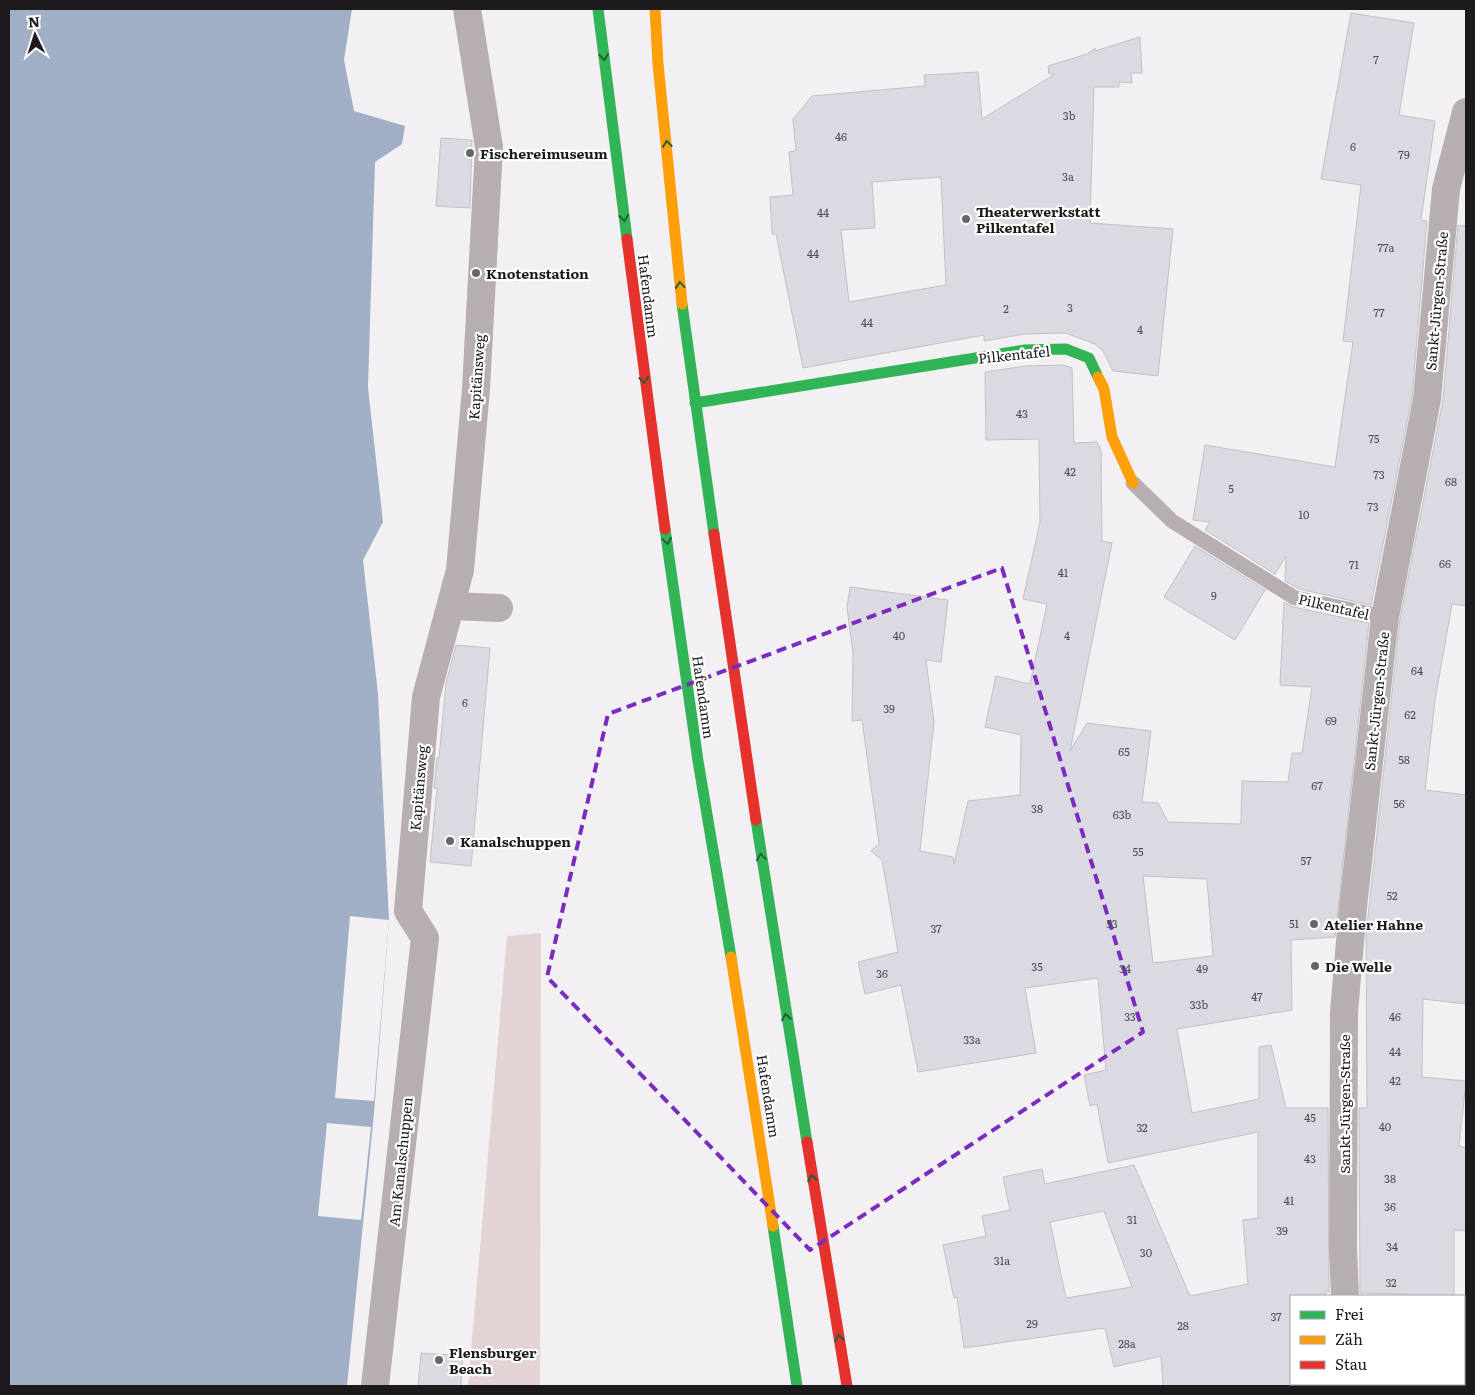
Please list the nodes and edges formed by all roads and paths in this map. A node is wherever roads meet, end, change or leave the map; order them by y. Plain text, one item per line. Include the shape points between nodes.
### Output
1 (467, 9) edge
2 (598, 9) edge
3 (655, 9) edge
4 (1466, 112) edge
5 (696, 403) junction
6 (1133, 483) joint
7 (452, 606) junction
8 (499, 608) dead end
9 (1385, 617) junction
10 (425, 938) joint
11 (1346, 1295) edge
12 (375, 1386) edge
13 (797, 1386) edge
14 (846, 1386) edge

1 - 7 street, Kapitänsweg via 499,146 460,570
2 -> 13 main road, Hafendamm via 648,409 698,761 756,1109
5 -> 3 main road, Hafendamm via 685,334
4 - 9 street, Sankt-Jürgen-Straße via 1446,189 1427,399
5 - 6 main road, Pilkentafel via 1025,350 1066,349 1089,358 1104,389 1112,437
14 -> 5 main road, Hafendamm via 767,898
6 - 9 lane, Pilkentafel via 1172,521 1295,598
7 - 8 street
7 - 10 street, Kapitänsweg via 426,697 408,911
9 - 11 street, Sankt-Jürgen-Straße via 1344,1012 1343,1250
10 - 12 street, Am Kanalschuppen

